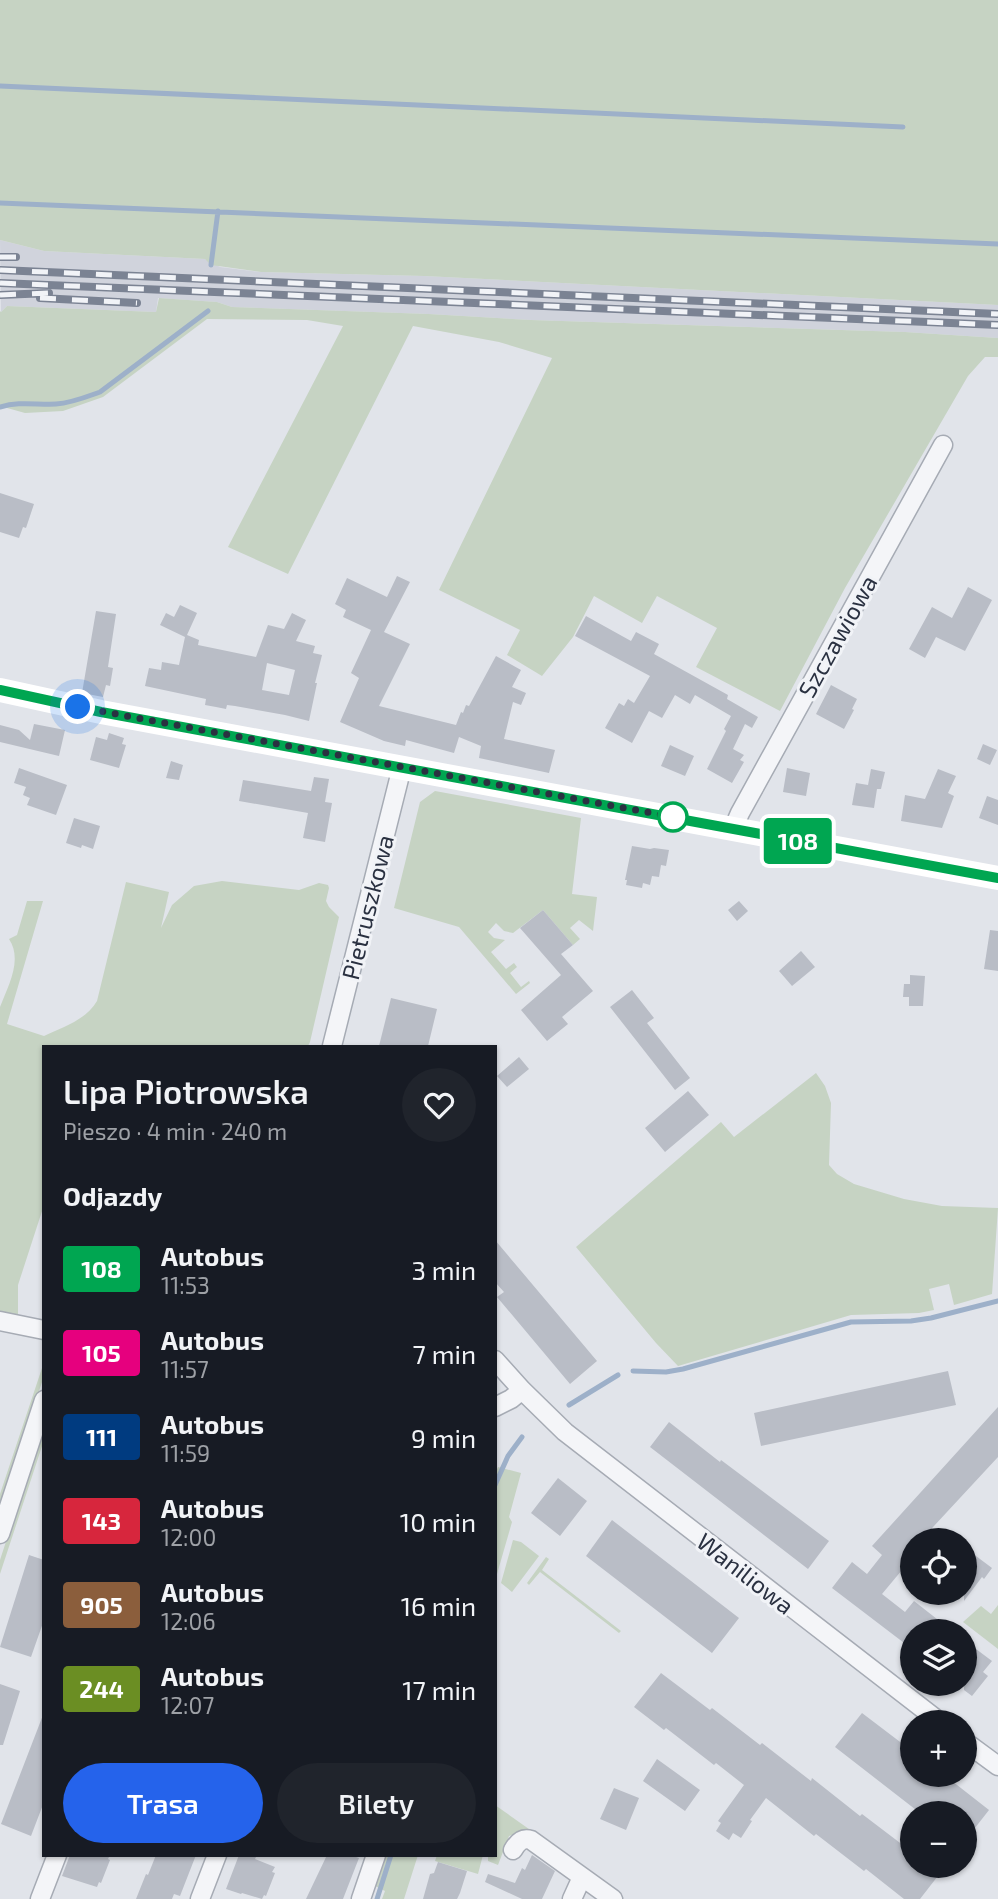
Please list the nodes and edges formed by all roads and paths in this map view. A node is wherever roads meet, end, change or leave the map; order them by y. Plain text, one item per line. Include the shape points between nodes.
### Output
1 (943, 445) dead end
2 (0, 690) edge
3 (402, 767) junction
4 (733, 829) junction
5 (998, 878) edge
6 (332, 1045) edge
7 (0, 1321) edge
8 (42, 1330) edge
9 (497, 1362) edge
10 (522, 1390) junction
11 (42, 1406) edge
12 (497, 1407) edge
13 (0, 1534) edge
14 (924, 1710) edge
15 (977, 1751) edge
16 (998, 1766) edge
17 (513, 1850) dead end
18 (56, 1857) edge
19 (216, 1857) edge
20 (375, 1857) edge
21 (582, 1877) junction
22 (40, 1899) edge
23 (200, 1899) edge
24 (361, 1899) edge
25 (572, 1899) edge
26 (613, 1899) edge

1 - 4 street, Szczawiowa
2 - 3 main road
3 - 4 main road
3 - 6 street, Pietruszkowa
4 - 5 main road
7 - 8 street
9 - 10 street, Waniliowa
10 - 12 street
10 - 14 street, Waniliowa via 604,1463
11 - 13 street
15 - 16 street
17 - 21 street via 528,1839
18 - 22 street
19 - 23 street
20 - 24 street
21 - 25 street
21 - 26 street

